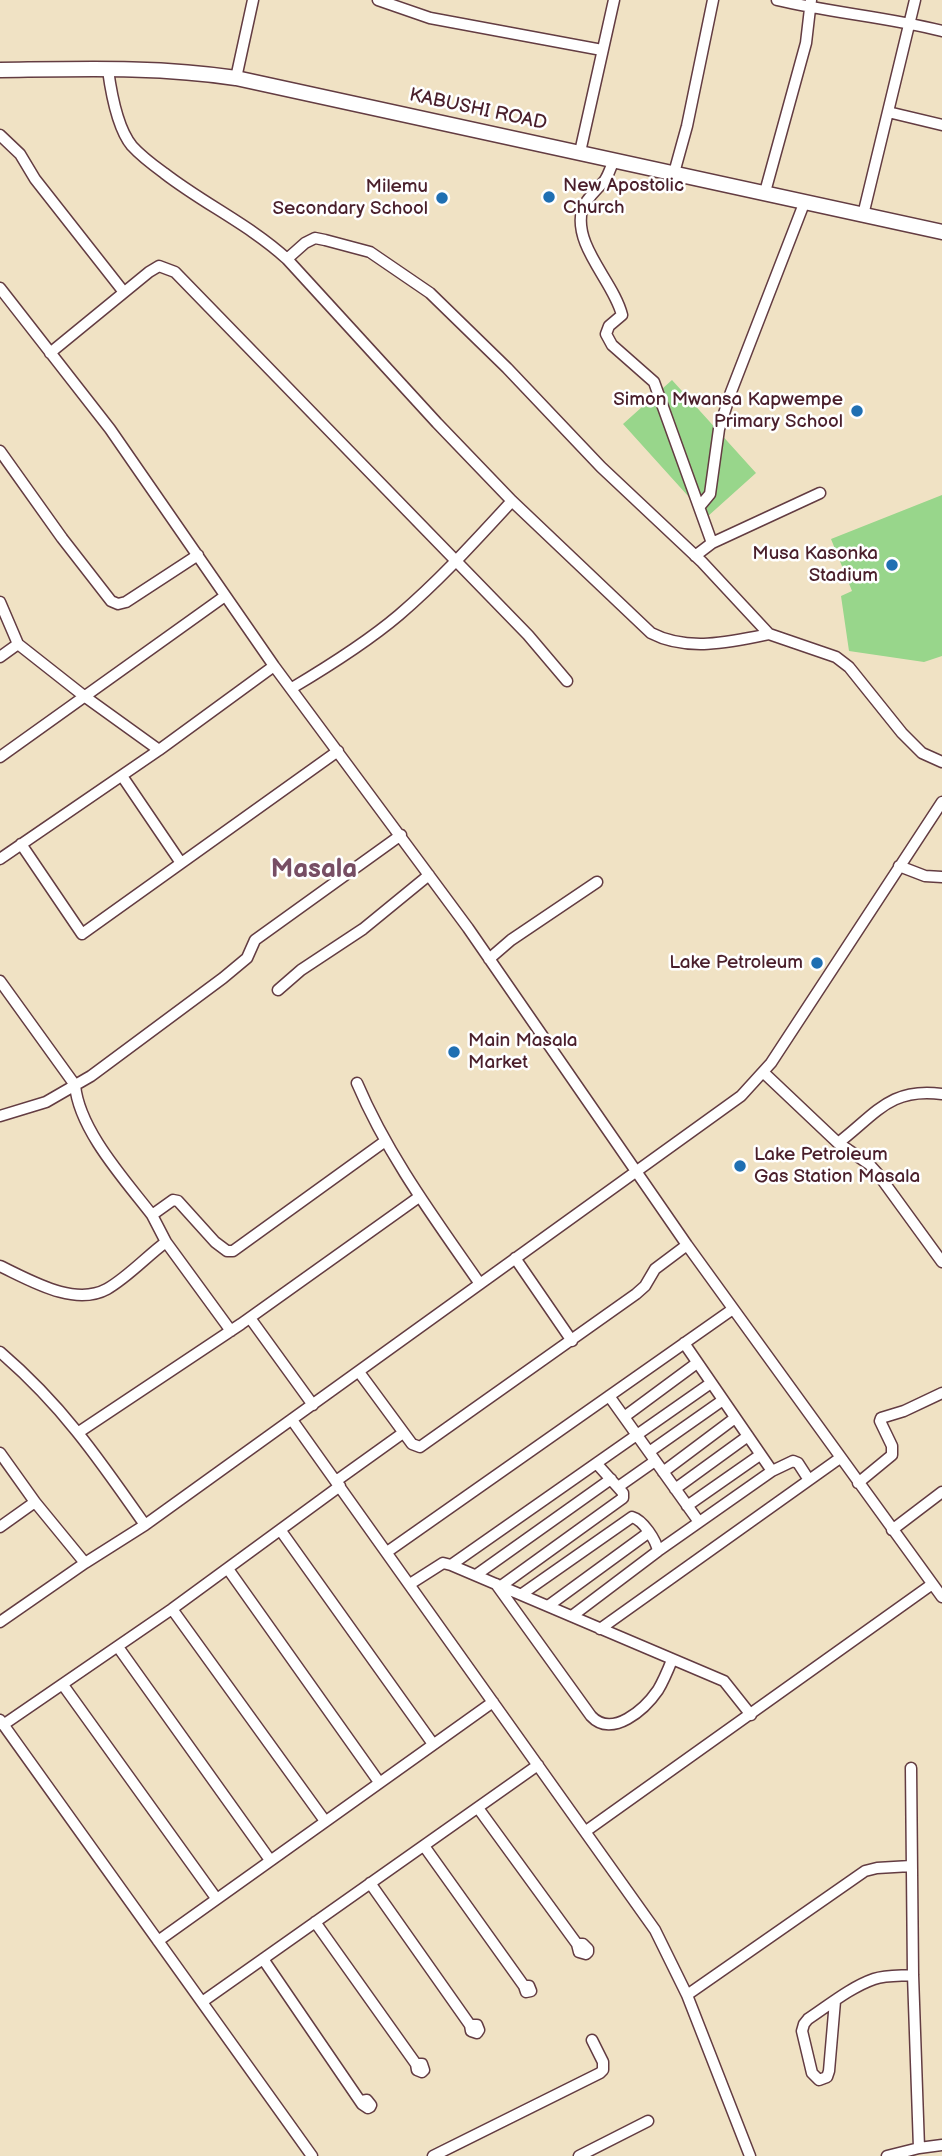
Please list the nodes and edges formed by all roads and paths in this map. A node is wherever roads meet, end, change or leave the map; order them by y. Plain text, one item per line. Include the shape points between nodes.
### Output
1 (253, 0) edge
2 (379, 0) edge
3 (614, 0) edge
4 (713, 0) edge
5 (777, 0) edge
6 (915, 0) edge
7 (811, 4) edge
8 (909, 23) junction
9 (942, 31) edge
10 (602, 50) junction
11 (0, 70) edge
12 (108, 70) junction
13 (236, 78) junction
14 (888, 112) junction
15 (942, 125) edge
16 (0, 135) edge
17 (580, 152) junction
18 (614, 160) junction
19 (674, 173) junction
20 (765, 192) junction
21 (805, 201) junction
22 (863, 215) junction
23 (942, 232) edge
24 (287, 259) junction
25 (0, 288) edge
26 (123, 291) junction
27 (50, 353) junction
28 (0, 451) edge
29 (820, 493) dead end
30 (512, 501) junction
31 (700, 506) junction
32 (712, 543) junction
33 (198, 555) junction
34 (695, 556) junction
35 (456, 562) junction
36 (225, 596) junction
37 (0, 602) edge
38 (769, 634) junction
39 (18, 644) junction
40 (0, 656) edge
41 (274, 666) junction
42 (567, 681) dead end
43 (292, 688) junction
44 (84, 696) junction
45 (159, 750) junction
46 (338, 751) junction
47 (0, 757) edge
48 (942, 762) edge
49 (122, 776) junction
50 (942, 802) edge
51 (401, 835) junction
52 (21, 844) junction
53 (0, 859) edge
54 (181, 863) junction
55 (899, 866) junction
56 (429, 874) junction
57 (942, 877) edge
58 (597, 883) dead end
59 (489, 959) junction
60 (1, 984) edge
61 (278, 990) dead end
62 (763, 1072) junction
63 (356, 1083) dead end
64 (75, 1085) junction
65 (942, 1094) edge
66 (0, 1116) edge
67 (384, 1142) junction
68 (838, 1143) junction
69 (637, 1172) junction
70 (419, 1197) junction
71 (152, 1215) junction
72 (166, 1242) junction
73 (687, 1245) junction
74 (515, 1258) junction
75 (942, 1262) edge
76 (0, 1266) edge
77 (480, 1284) junction
78 (733, 1309) junction
79 (250, 1318) junction
80 (231, 1331) junction
81 (572, 1341) junction
82 (684, 1343) junction
83 (0, 1352) edge
84 (697, 1363) junction
85 (359, 1372) junction
86 (711, 1383) junction
87 (942, 1393) edge
88 (609, 1396) junction
89 (723, 1400) junction
90 (313, 1405) junction
91 (624, 1417) junction
92 (735, 1418) junction
93 (292, 1420) junction
94 (79, 1432) junction
95 (403, 1433) junction
96 (637, 1435) junction
97 (748, 1436) junction
98 (0, 1453) edge
99 (760, 1455) junction
100 (652, 1456) junction
101 (840, 1458) junction
102 (597, 1464) junction
103 (772, 1471) junction
104 (663, 1472) junction
105 (810, 1480) junction
106 (614, 1483) junction
107 (858, 1483) junction
108 (338, 1484) junction
109 (675, 1489) junction
110 (942, 1492) edge
111 (35, 1502) junction
112 (687, 1506) junction
113 (699, 1522) junction
114 (145, 1525) junction
115 (0, 1527) edge
116 (892, 1530) junction
117 (281, 1531) junction
118 (648, 1533) junction
119 (657, 1551) junction
120 (387, 1552) junction
121 (85, 1563) junction
122 (451, 1564) junction
123 (228, 1569) junction
124 (475, 1575) junction
125 (410, 1584) junction
126 (499, 1585) junction
127 (931, 1585) junction
128 (522, 1594) junction
129 (942, 1597) edge
130 (548, 1605) junction
131 (172, 1609) junction
132 (572, 1616) junction
133 (0, 1622) edge
134 (600, 1629) junction
135 (118, 1647) junction
136 (672, 1660) junction
137 (63, 1685) junction
138 (493, 1702) junction
139 (751, 1714) junction
140 (2, 1722) edge
141 (433, 1744) junction
142 (538, 1765) junction
143 (911, 1768) dead end
144 (379, 1782) junction
145 (478, 1808) junction
146 (325, 1821) junction
147 (586, 1831) junction
148 (424, 1846) junction
149 (270, 1860) junction
150 (911, 1866) junction
151 (370, 1883) junction
152 (216, 1898) junction
153 (315, 1922) junction
154 (158, 1941) junction
155 (576, 1944) dead end
156 (263, 1959) junction
157 (913, 1975) junction
158 (524, 1986) dead end
159 (687, 1996) junction
160 (835, 2001) junction
161 (202, 2002) junction
162 (470, 2025) dead end
163 (592, 2040) dead end
164 (416, 2064) dead end
165 (361, 2101) dead end
166 (648, 2121) dead end
167 (942, 2145) edge
168 (919, 2148) junction
169 (312, 2156) edge
170 (433, 2156) edge
171 (579, 2156) edge
172 (750, 2156) edge
173 (887, 2156) edge

1 - 13 street
2 - 10 street via 430,18
3 - 10 street
4 - 19 street
5 - 7 street
6 - 8 street
7 - 8 street
7 - 20 street via 795,89
8 - 9 street
8 - 14 street
10 - 17 street
11 - 12 main road, KABUSHI ROAD
12 - 13 main road, KABUSHI ROAD via 193,71
12 - 24 street via 111,93 130,144 189,192
13 - 17 main road, KABUSHI ROAD
14 - 15 street
14 - 22 street
16 - 26 street via 12,144
17 - 18 main road, KABUSHI ROAD
18 - 19 main road, KABUSHI ROAD
18 - 31 street via 607,178 582,209 582,233 622,315 606,334 612,345 654,382
19 - 20 main road, KABUSHI ROAD
20 - 21 main road, KABUSHI ROAD
21 - 22 main road, KABUSHI ROAD
21 - 31 street via 731,392 719,429 710,494
22 - 23 main road, KABUSHI ROAD
24 - 30 street
24 - 34 street via 305,243 325,240 370,252 430,293
25 - 27 street
26 - 27 street
26 - 35 street via 159,266 175,272
27 - 33 street
28 - 33 street via 111,601 126,602
29 - 32 street
30 - 35 street
30 - 38 street via 651,633 664,640 731,642
31 - 32 street
32 - 34 street
33 - 36 street
34 - 38 street
35 - 42 street
35 - 43 street via 360,645
36 - 41 street
36 - 44 street
37 - 39 street
38 - 48 street via 836,657 922,753
39 - 40 street
39 - 44 street
41 - 43 street
41 - 45 street
43 - 46 street
44 - 45 street
44 - 47 street
45 - 49 street
46 - 51 street
46 - 54 street
49 - 52 street
49 - 54 street
50 - 55 street
51 - 56 street
51 - 64 street via 256,940 247,958 223,978
52 - 53 street
52 - 54 street via 82,934
55 - 57 street
55 - 62 street
56 - 59 street
56 - 61 street
58 - 59 street
59 - 69 street
60 - 64 street
62 - 68 street
62 - 69 street via 741,1096
63 - 67 street
64 - 66 street via 46,1102
64 - 71 street via 89,1128
65 - 68 street via 906,1094 892,1099
67 - 70 street
67 - 71 street via 233,1251 215,1242 178,1201
68 - 75 street via 878,1174
69 - 73 street
69 - 74 street
70 - 77 street
70 - 79 street
71 - 72 street
72 - 76 street via 96,1294 60,1291
72 - 80 street
73 - 78 street
73 - 81 street via 656,1269 636,1294
74 - 77 street
74 - 81 street
77 - 85 street
78 - 82 street
78 - 101 street
79 - 80 street
79 - 90 street
80 - 94 street
81 - 95 street via 425,1444 416,1447
82 - 84 street
82 - 88 street
83 - 94 street
84 - 86 street
84 - 91 street
85 - 90 street
85 - 95 street
86 - 89 street
86 - 96 street
87 - 107 street via 881,1418 892,1455
88 - 91 street
88 - 120 street
89 - 92 street
89 - 100 street
90 - 93 street
91 - 96 street
92 - 97 street
92 - 104 street
93 - 108 street
93 - 114 street
94 - 114 street
95 - 108 street
96 - 100 street
96 - 102 street
97 - 99 street
97 - 109 street
98 - 111 street
99 - 103 street
99 - 112 street
100 - 104 street
100 - 106 street
101 - 105 street
101 - 107 street
102 - 106 street
102 - 122 street
103 - 105 street via 793,1461
103 - 113 street
104 - 109 street
105 - 134 street
106 - 124 street
106 - 126 street via 623,1496 619,1502
107 - 116 street
108 - 117 street
108 - 120 street
109 - 112 street
110 - 116 street
111 - 115 street
111 - 121 street
112 - 113 street
113 - 119 street
114 - 121 street
116 - 127 street
117 - 123 street
117 - 141 street
118 - 119 street
118 - 128 street via 637,1518 629,1519
118 - 130 street
119 - 132 street
120 - 125 street
121 - 133 street
122 - 124 street
122 - 125 street via 438,1565
123 - 131 street
123 - 144 street
124 - 126 street
125 - 138 street
126 - 128 street
126 - 136 street via 599,1723 624,1721 647,1702
127 - 129 street
127 - 139 street
128 - 130 street
130 - 132 street
131 - 135 street
131 - 146 street
132 - 134 street
134 - 136 street
135 - 137 street
135 - 149 street
136 - 139 street via 724,1681
137 - 140 street
137 - 152 street
138 - 141 street
138 - 142 street
139 - 147 street
140 - 154 street
141 - 144 street
142 - 145 street
142 - 147 street
143 - 150 street
144 - 146 street
145 - 148 street
145 - 155 street
146 - 149 street
147 - 159 street via 655,1930
148 - 151 street
148 - 158 street
149 - 152 street
150 - 157 street
150 - 159 street via 865,1871
151 - 153 street
151 - 162 street
152 - 154 street
153 - 156 street
153 - 164 street
154 - 161 street
156 - 161 street
156 - 165 street
157 - 160 street via 876,1978
157 - 168 street
159 - 172 street
160 - 160 street via 804,2024 802,2031 812,2073 819,2080 829,2071
161 - 169 street
163 - 170 street via 603,2062 600,2073
166 - 171 street
167 - 168 street
168 - 173 street

